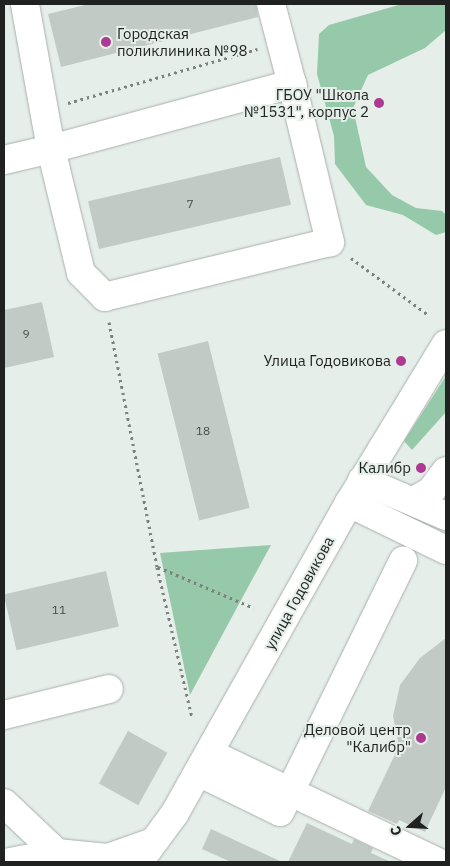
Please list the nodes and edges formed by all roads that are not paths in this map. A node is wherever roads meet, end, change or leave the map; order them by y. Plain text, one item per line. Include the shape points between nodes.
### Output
1 (25, 4) edge
2 (270, 4) edge
3 (292, 84) junction
4 (51, 149) junction
5 (4, 160) edge
6 (446, 344) edge
7 (443, 476) edge
8 (356, 491) junction
9 (415, 500) junction
10 (446, 516) edge
11 (446, 550) edge
12 (403, 561) dead end
13 (109, 689) dead end
14 (4, 715) edge
15 (203, 762) junction
16 (284, 802) junction
17 (4, 803) edge
18 (146, 852) edge
19 (61, 858) edge
20 (10, 862) edge
21 (438, 862) edge

1 - 4 street
2 - 3 street
3 - 4 street
3 - 4 street via 330,242 105,297 81,273
4 - 5 street
6 - 8 street, улица Годовикова
7 - 9 street via 431,491
8 - 9 street
8 - 11 street
8 - 15 street, улица Годовикова
9 - 10 street
12 - 16 street
13 - 14 street
15 - 16 street
15 - 18 street, улица Годовикова via 175,813
16 - 21 street
17 - 19 street
18 - 19 street, улица Годовикова via 108,858
19 - 20 street, улица Годовикова

